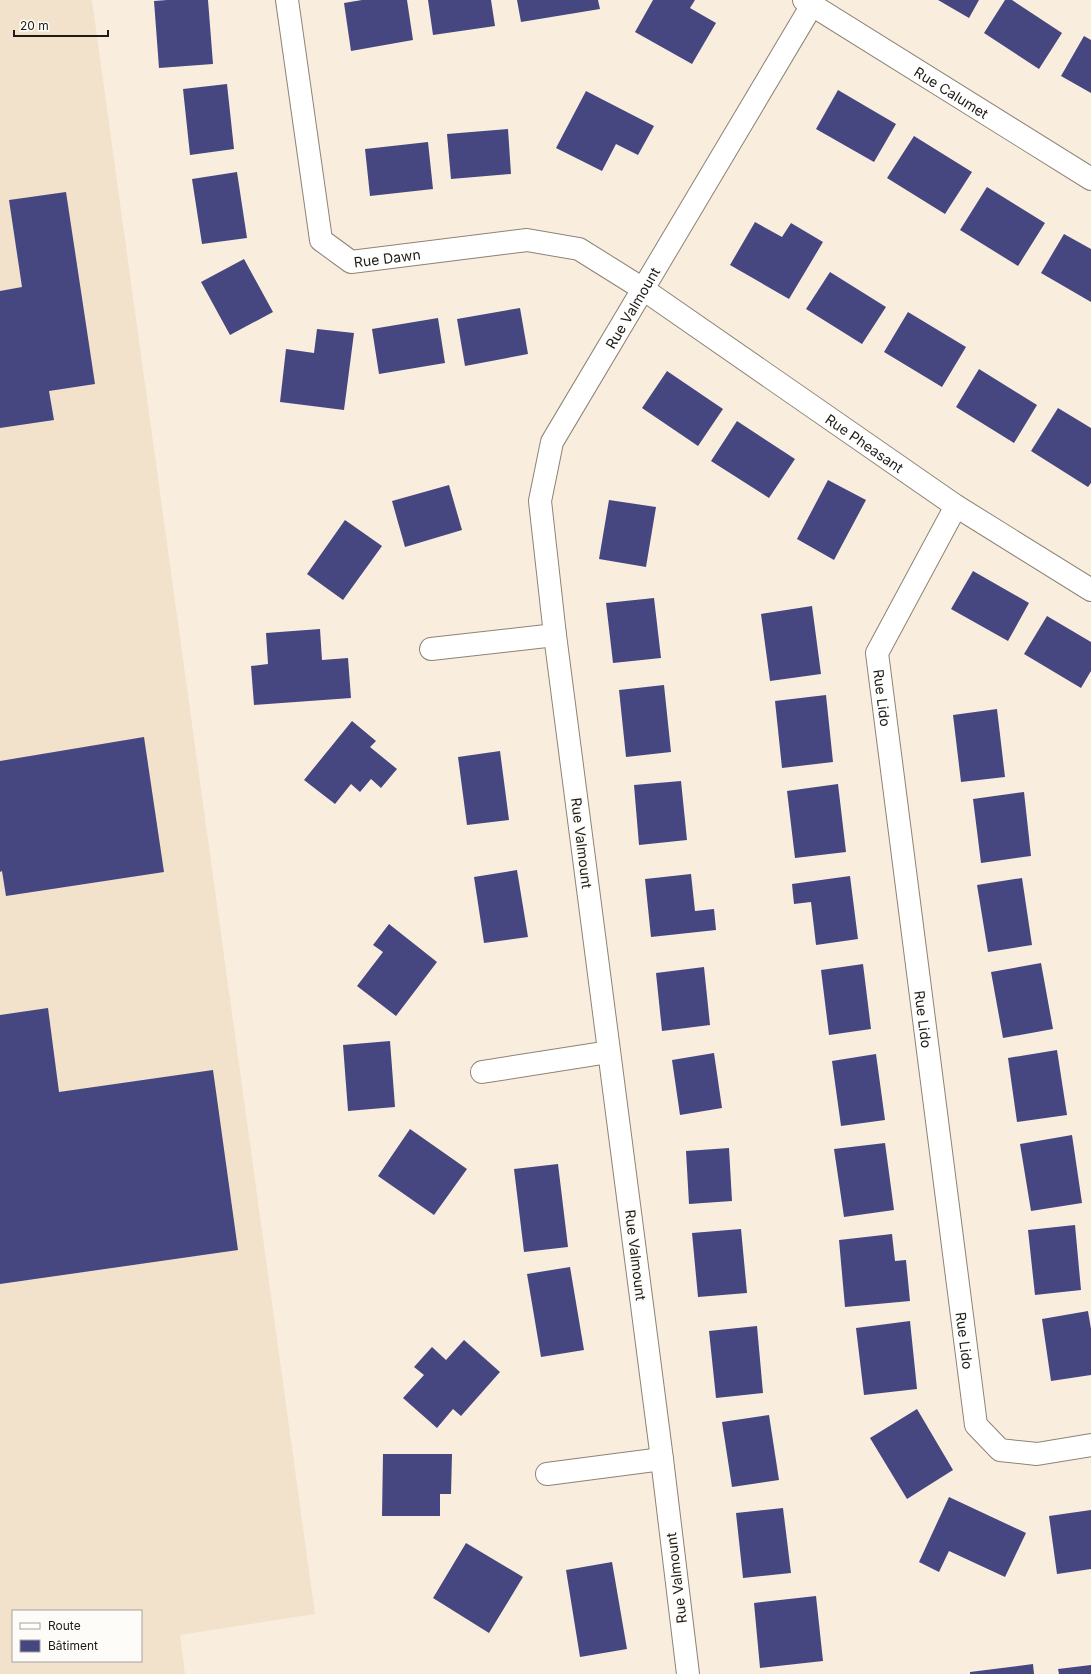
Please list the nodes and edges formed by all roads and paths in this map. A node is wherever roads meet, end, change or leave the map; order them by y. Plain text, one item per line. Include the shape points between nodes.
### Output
1 (287, 0) edge
2 (808, 3) edge
3 (1091, 179) edge
4 (643, 289) junction
5 (956, 506) junction
6 (1091, 590) edge
7 (555, 635) junction
8 (431, 649) dead end
9 (609, 1052) junction
10 (482, 1072) dead end
11 (1091, 1445) edge
12 (662, 1459) junction
13 (547, 1474) dead end
14 (688, 1674) edge

1 - 4 street, Rue Dawn via 321,240 351,262 527,240 579,250
2 - 3 street, Rue Calumet
2 - 4 street, Rue Valmount
4 - 5 street, Rue Pheasant
4 - 7 street, Rue Valmount via 552,442 540,501
5 - 6 street, Rue Pheasant
5 - 11 street, Rue Lido via 877,653 976,1425 1000,1450 1037,1454
7 - 8 street
7 - 9 street, Rue Valmount
9 - 10 street
9 - 12 street, Rue Valmount
12 - 13 street
12 - 14 street, Rue Valmount

